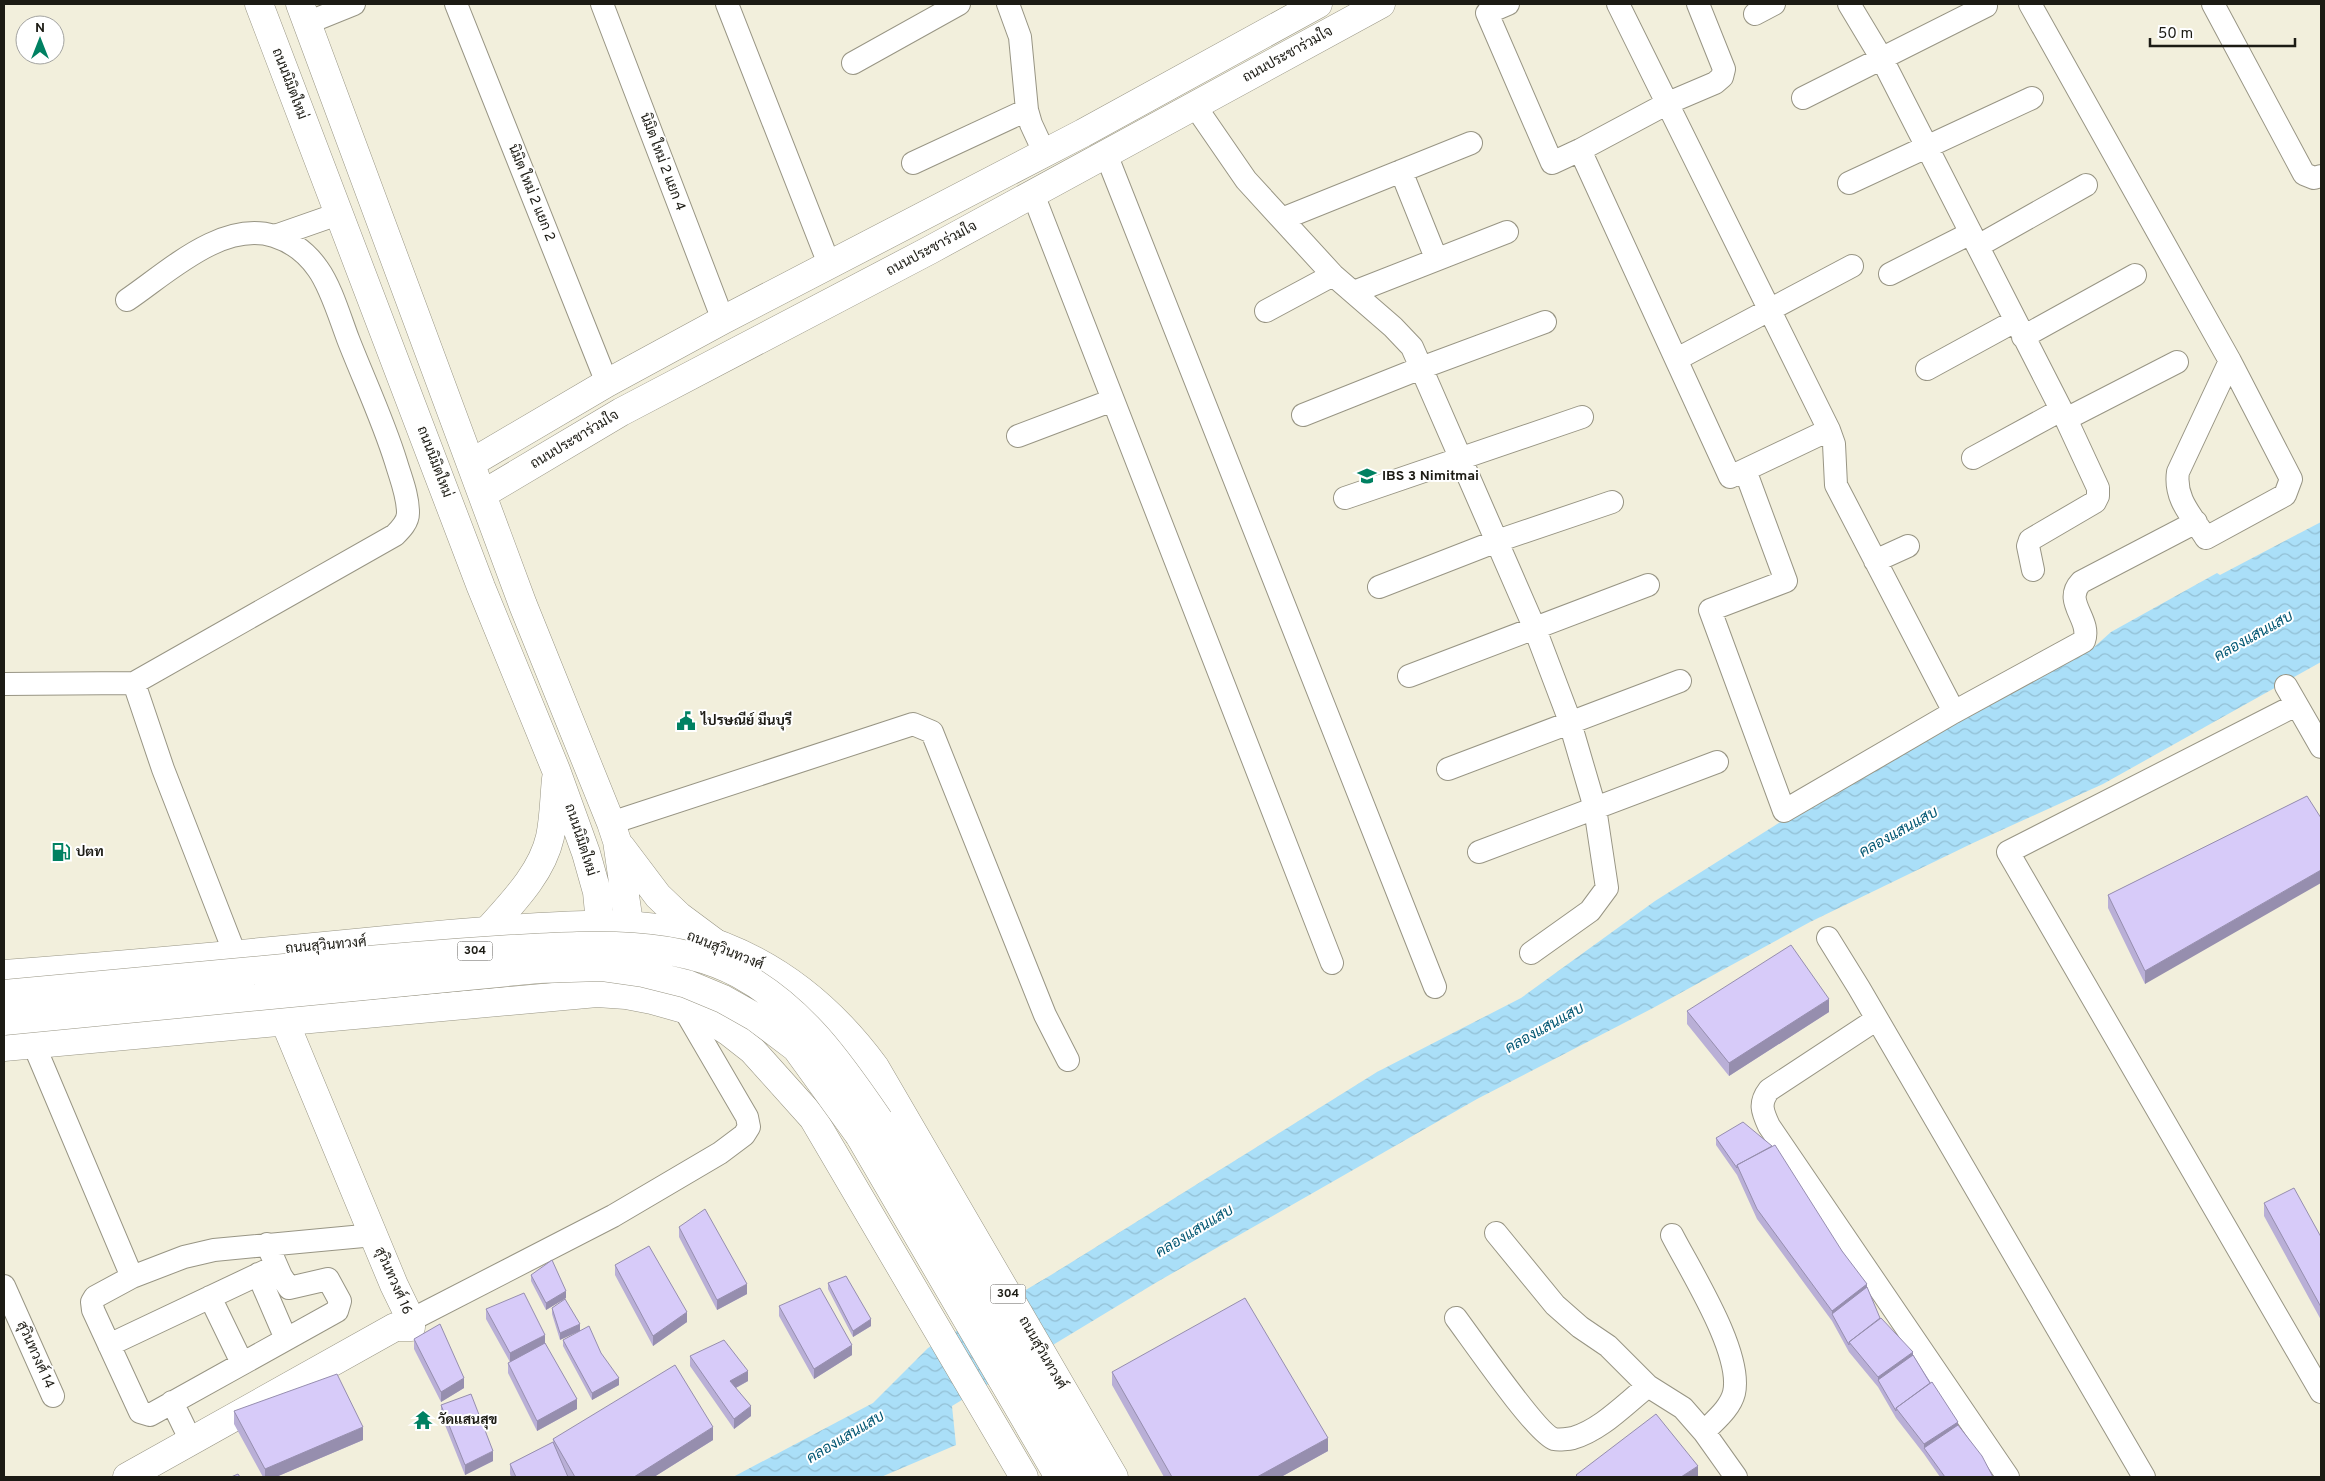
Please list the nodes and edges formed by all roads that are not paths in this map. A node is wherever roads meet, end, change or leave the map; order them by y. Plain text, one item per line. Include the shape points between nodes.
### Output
1 (259, 4) edge
2 (354, 4) edge
3 (456, 4) edge
4 (602, 4) edge
5 (727, 4) edge
6 (959, 4) edge
7 (1008, 4) edge
8 (1318, 4) edge
9 (1381, 4) edge
10 (1508, 4) edge
11 (1618, 4) edge
12 (1698, 4) edge
13 (1849, 4) edge
14 (2030, 4) edge
15 (2213, 4) edge
16 (1986, 6) dead end
17 (304, 13) edge
18 (1882, 59) junction
19 (853, 63) dead end
20 (1803, 98) dead end
21 (2032, 98) dead end
22 (1668, 104) junction
23 (1195, 106) junction
24 (1027, 110) junction
25 (1471, 143) dead end
26 (1926, 146) junction
27 (1580, 150) junction
28 (1044, 152) junction
29 (1106, 154) junction
30 (913, 163) dead end
31 (1400, 171) junction
32 (2321, 176) edge
33 (1849, 183) dead end
34 (2086, 185) dead end
35 (1033, 194) junction
36 (338, 214) junction
37 (1282, 218) junction
38 (1507, 232) dead end
39 (275, 236) junction
40 (1974, 240) junction
41 (1436, 258) junction
42 (829, 264) junction
43 (1852, 266) dead end
44 (1890, 274) dead end
45 (2135, 275) dead end
46 (1333, 276) junction
47 (1354, 292) junction
48 (128, 300) dead end
49 (1769, 309) junction
50 (1266, 311) dead end
51 (723, 320) junction
52 (1545, 322) dead end
53 (382, 327) junction
54 (2019, 329) junction
55 (348, 338) junction
56 (1677, 359) junction
57 (2177, 362) dead end
58 (2230, 362) junction
59 (1421, 368) junction
60 (1927, 369) dead end
61 (607, 383) junction
62 (1113, 400) junction
63 (621, 412) junction
64 (1303, 415) dead end
65 (2064, 415) junction
66 (1582, 417) dead end
67 (1829, 430) junction
68 (1018, 436) dead end
69 (1973, 458) dead end
70 (1461, 459) junction
71 (471, 463) junction
72 (1746, 470) junction
73 (483, 494) junction
74 (1345, 498) dead end
75 (1612, 502) dead end
76 (2196, 522) junction
77 (1497, 542) junction
78 (1908, 546) dead end
79 (1875, 561) junction
80 (2033, 570) dead end
81 (1648, 585) dead end
82 (1379, 587) dead end
83 (1535, 629) junction
84 (1409, 676) dead end
85 (145, 677) junction
86 (1680, 681) dead end
87 (4, 684) edge
88 (1954, 712) junction
89 (1570, 724) junction
90 (2319, 737) edge
91 (1717, 762) dead end
92 (1448, 769) dead end
93 (556, 770) junction
94 (1595, 808) junction
95 (614, 832) junction
96 (1479, 852) dead end
97 (600, 923) junction
98 (629, 923) junction
99 (488, 930) junction
100 (1828, 938) dead end
101 (720, 946) junction
102 (1530, 953) dead end
103 (235, 954) junction
104 (1332, 963) dead end
105 (52, 970) junction
106 (4, 974) edge
107 (1435, 987) dead end
108 (4, 994) edge
109 (597, 994) junction
110 (626, 995) junction
111 (684, 1008) junction
112 (1877, 1019) junction
113 (4, 1020) edge
114 (284, 1020) junction
115 (63, 1042) junction
116 (34, 1045) junction
117 (4, 1047) edge
118 (1068, 1060) dead end
119 (1496, 1233) dead end
120 (1672, 1235) dead end
121 (374, 1236) junction
122 (267, 1244) junction
123 (267, 1270) junction
124 (132, 1277) junction
125 (4, 1286) edge
126 (210, 1296) junction
127 (1456, 1318) dead end
128 (411, 1320) junction
129 (286, 1339) junction
130 (109, 1344) junction
131 (242, 1363) junction
132 (1648, 1386) junction
133 (2321, 1392) edge
134 (53, 1396) dead end
135 (172, 1402) junction
136 (1704, 1432) junction
137 (191, 1441) junction
138 (127, 1477) edge
139 (1024, 1477) edge
140 (1058, 1477) edge
141 (1087, 1477) edge
142 (1114, 1477) edge
143 (1736, 1477) edge
144 (2008, 1477) edge
145 (2144, 1477) edge

1 - 36 main road, ถนนนิมิตใหม่
2 - 17 street
3 - 61 street, นิมิต ใหม่ 2 แยก 2
4 - 51 street, นิมิต ใหม่ 2 แยก 4
5 - 42 street
6 - 19 street
7 - 24 street via 1020,37
8 - 28 main road
9 - 23 main road, ถนนประชาร่วมใจ
10 - 27 street via 1487,13 1552,163
11 - 22 street
12 - 22 street via 1724,69 1722,77
13 - 18 street
14 - 58 street
15 - 32 street via 2304,174 2314,178
16 - 18 street
17 - 71 main road
18 - 20 street
18 - 26 street
21 - 26 street
22 - 27 street
22 - 49 street
23 - 29 main road, ถนนประชาร่วมใจ
23 - 37 street via 1246,180
24 - 28 street
24 - 30 street
25 - 31 street
26 - 33 street
26 - 40 street
27 - 56 street
28 - 42 main road
29 - 35 main road, ถนนประชาร่วมใจ
29 - 107 street
31 - 37 street
31 - 41 street
34 - 40 street
35 - 62 street
35 - 63 main road, ถนนประชาร่วมใจ
36 - 39 street
36 - 53 main road, ถนนนิมิตใหม่
37 - 46 street
38 - 41 street
39 - 48 street via 229,237 204,246
39 - 55 street via 302,249 320,271
40 - 44 street
40 - 54 street
41 - 47 street
42 - 51 main road
43 - 49 street
45 - 54 street
46 - 47 street
46 - 50 street
47 - 59 street via 1412,347
49 - 56 street
49 - 67 street
51 - 61 main road
52 - 59 street
53 - 55 street
53 - 93 main road, ถนนนิมิตใหม่ via 481,588
54 - 60 street
54 - 65 street
55 - 85 street via 388,437 406,494 408,516 404,525 395,535
56 - 72 street via 1730,477
57 - 65 street
58 - 76 street via 2178,472 2176,486 2180,500
58 - 76 street via 2291,479 2285,495 2206,538
59 - 64 street
59 - 70 street
61 - 63 main road
61 - 71 main road
62 - 68 street
62 - 104 street
63 - 73 main road, ถนนประชาร่วมใจ
65 - 69 street
65 - 80 street via 2098,488 2098,496 2095,502 2030,540 2028,546
66 - 70 street
67 - 72 street
67 - 79 street via 1834,444 1836,485
70 - 74 street
70 - 77 street
71 - 73 main road
72 - 88 street via 1786,581 1710,610 1784,811
73 - 95 main road via 544,660
75 - 77 street
76 - 88 street via 2081,582 2074,589 2073,597 2086,630 2084,641
77 - 82 street
77 - 83 street
78 - 79 street
79 - 88 street
81 - 83 street
83 - 84 street
83 - 89 street
85 - 87 street
85 - 103 street via 163,769
86 - 89 street
89 - 92 street
89 - 94 street
90 - 133 street via 2291,696 2008,852
91 - 94 street
93 - 97 main road, ถนนนิมิตใหม่ via 586,853 597,892
93 - 99 main road via 552,824 543,857 520,892
94 - 96 street
94 - 102 street via 1607,888 1590,911
95 - 98 main road
95 - 101 main road via 658,896
95 - 118 street via 913,724 932,732 1045,1015
97 - 98 main road, ถนนสุวินทวงศ์ / 304
97 - 99 main road, ถนนสุวินทวงศ์ / 304
97 - 109 main road, ถนนนิมิตใหม่
98 - 101 main road, ถนนสุวินทวงศ์ / 304 via 687,934
98 - 110 main road
99 - 103 main road, ถนนสุวินทวงศ์ / 304
100 - 112 street
101 - 142 main road, ถนนสุวินทวงศ์ / 304 via 785,978 837,1019 875,1067
103 - 105 main road, ถนนสุวินทวงศ์ / 304
105 - 106 main road, ถนนสุวินทวงศ์ / 304
105 - 115 main road via 73,984 81,997 79,1023
108 - 141 main road, ถนนสุวินทวงศ์ / 304, bridge via 450,953 574,946 637,946 691,956 737,973 776,997 814,1031 840,1063 879,1120
109 - 110 main road
109 - 114 main road
110 - 111 main road
111 - 128 street via 747,1117 748,1128 744,1135 720,1153 613,1216
111 - 139 main road via 707,1018 752,1050 813,1118
112 - 144 street via 1769,1090 1762,1099 1762,1111 1769,1126
112 - 145 street
113 - 140 main road, 304, bridge via 539,969 592,968 643,973 687,984 723,999 755,1017 796,1048 824,1085 859,1135
114 - 115 main road
114 - 121 main road, สุวินทวงศ์ 16
115 - 116 main road
116 - 117 main road
116 - 124 street
119 - 132 street via 1555,1305 1608,1346
120 - 136 street via 1726,1340 1734,1370 1734,1393 1730,1405
121 - 122 street
121 - 128 main road, สุวินทวงศ์ 16
122 - 123 street
122 - 124 street via 197,1253
123 - 126 street
123 - 129 street
123 - 129 street via 289,1288 328,1279 340,1301 337,1311
124 - 130 street via 95,1296 92,1302
125 - 134 street, สุวินทวงศ์ 14
126 - 130 street
126 - 131 street
127 - 132 street via 1540,1429 1554,1439 1571,1438 1591,1430
128 - 137 main road, สุวินทวงศ์ 16 via 410,1327 395,1327
129 - 131 street
130 - 135 street via 140,1412 150,1415
131 - 135 street
132 - 136 street via 1683,1408
135 - 137 street
136 - 143 street
137 - 138 main road, สุวินทวงศ์ 16

